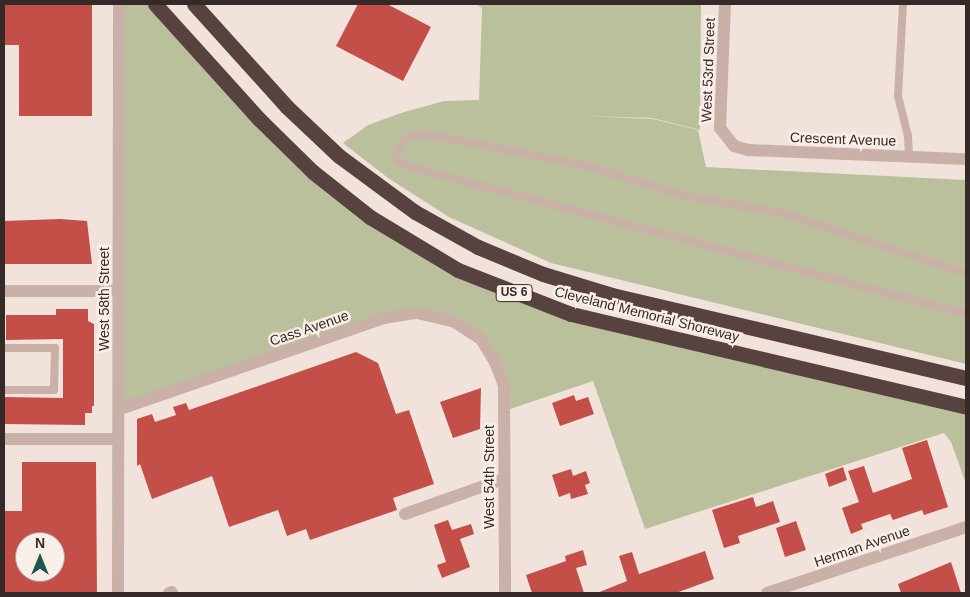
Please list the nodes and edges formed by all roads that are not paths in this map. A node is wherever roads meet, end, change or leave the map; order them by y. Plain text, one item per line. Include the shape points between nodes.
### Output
1 (119, 4) edge
2 (155, 4) edge
3 (194, 4) edge
4 (903, 4) edge
5 (722, 5) edge
6 (724, 135) joint
7 (909, 157) junction
8 (966, 160) edge
9 (966, 273) edge
10 (4, 291) edge
11 (119, 291) junction
12 (966, 314) edge
13 (4, 348) edge
14 (496, 362) joint
15 (966, 378) edge
16 (4, 390) edge
17 (966, 406) edge
18 (120, 409) junction
19 (4, 439) edge
20 (118, 439) junction
21 (504, 479) junction
22 (404, 514) dead end
23 (966, 527) edge
24 (118, 593) edge
25 (505, 593) edge
26 (768, 593) edge

1 - 11 street, West 58th Street
2 - 17 highway, Cleveland Memorial Shoreway / US 6 via 276,137 313,172 370,217 443,262 571,314
3 - 15 highway, Cleveland Memorial Shoreway / US 6 via 288,107 339,156 415,212 478,247 543,274 612,295
4 - 7 lane via 898,96 908,136
5 - 6 street, West 53rd Street via 720,128
6 - 7 street, Crescent Avenue via 734,146 748,150
7 - 8 street, Crescent Avenue
9 - 12 lane via 783,213 680,194 588,166 426,134 408,136 396,151 397,160 410,167
10 - 11 street
11 - 18 street, West 58th Street
13 - 16 lane via 55,348 54,390
14 - 18 street, Cass Avenue via 481,340 453,321 417,313 384,318
14 - 21 street, West 54th Street via 504,386
18 - 20 street, West 58th Street
19 - 20 street
20 - 24 street, West 58th Street
21 - 22 street
21 - 25 street, West 54th Street
23 - 26 street, Herman Avenue

